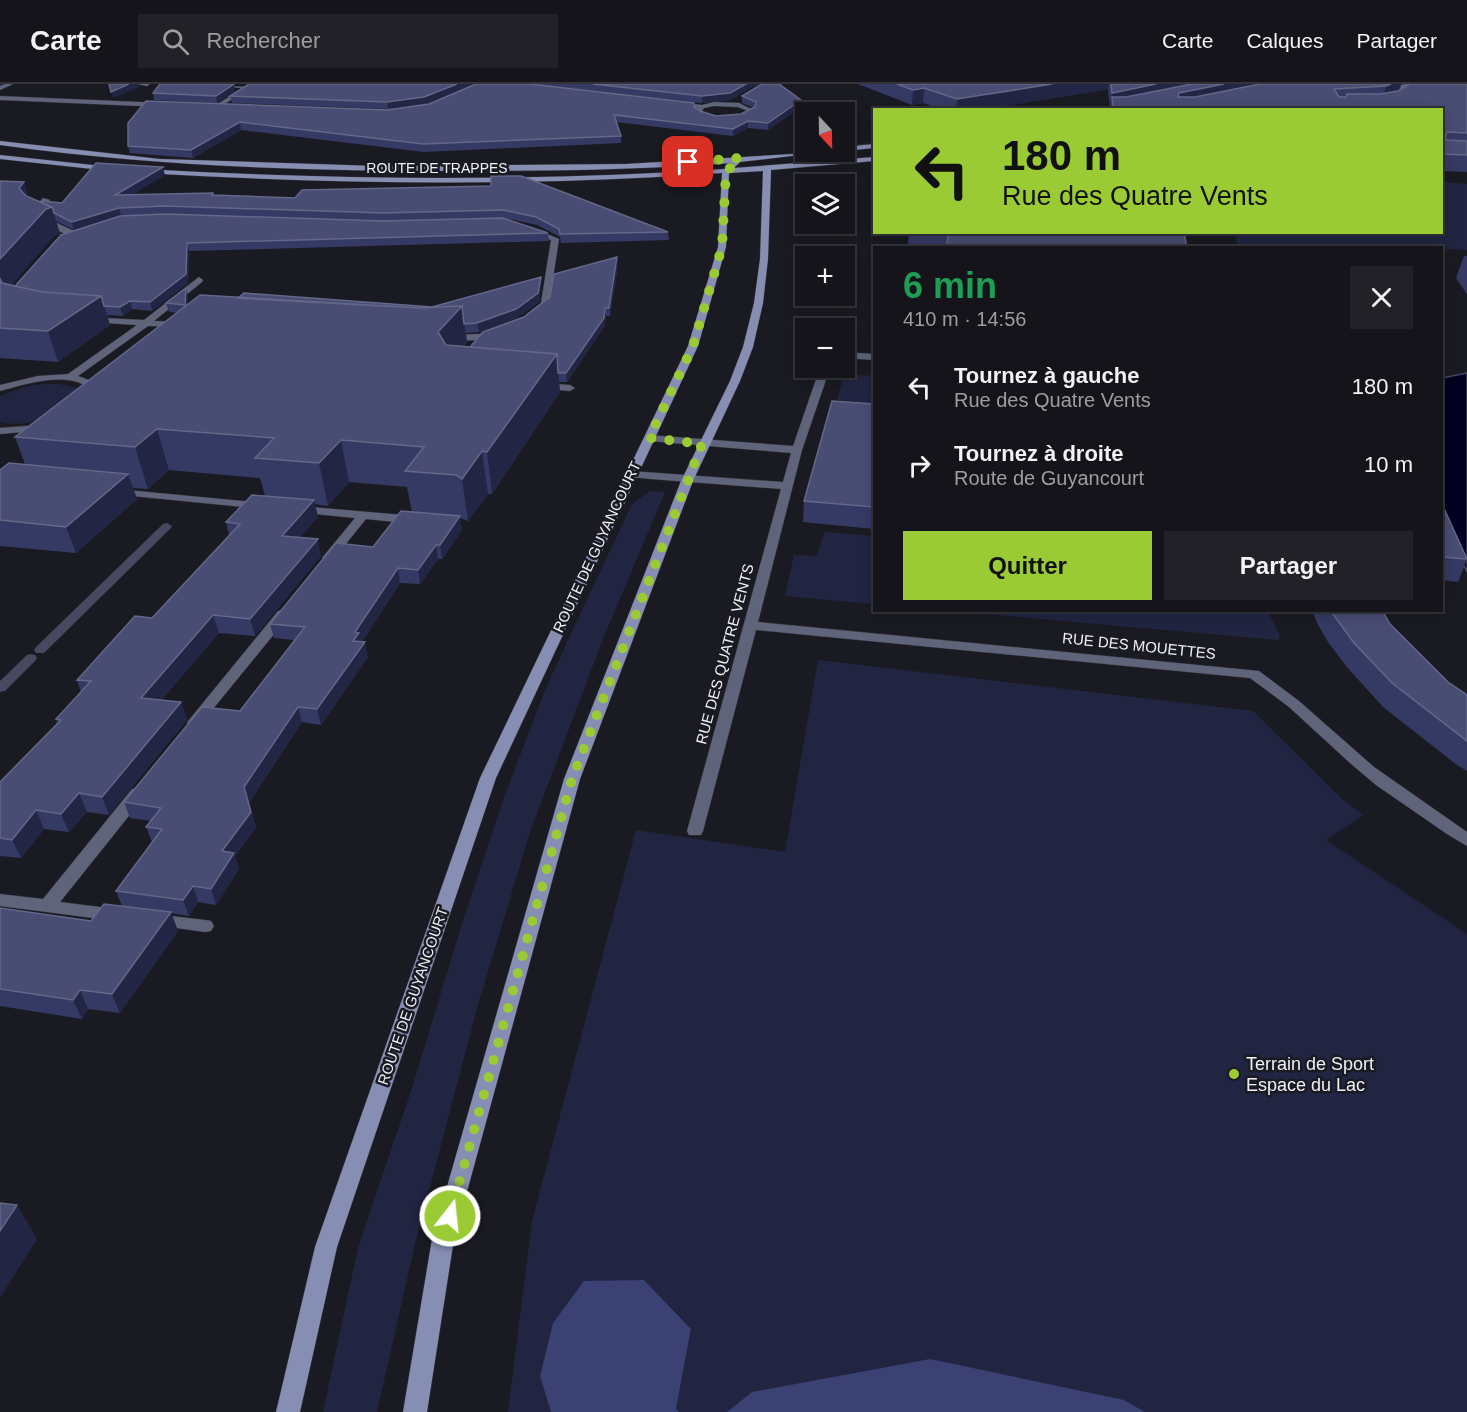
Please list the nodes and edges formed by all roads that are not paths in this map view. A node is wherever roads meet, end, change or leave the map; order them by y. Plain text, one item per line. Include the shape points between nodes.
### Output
1 (10, 84) edge
2 (140, 84) edge
3 (147, 84) edge
4 (177, 84) edge
5 (1411, 84) edge
6 (0, 88) edge
7 (0, 98) edge
8 (740, 99) edge
9 (1389, 102) edge
10 (667, 103) edge
11 (731, 104) junction
12 (173, 105) edge
13 (206, 106) edge
14 (217, 107) junction
15 (232, 107) edge
16 (702, 107) junction
17 (0, 143) edge
18 (873, 146) edge
19 (855, 148) edge
20 (795, 154) edge
21 (0, 157) edge
22 (740, 158) junction
23 (873, 159) edge
24 (766, 169) junction
25 (117, 170) edge
26 (129, 170) edge
27 (726, 172) junction
28 (46, 200) edge
29 (523, 227) edge
30 (86, 230) edge
31 (73, 234) junction
32 (59, 239) edge
33 (199, 280) dead end
34 (75, 318) edge
35 (521, 322) edge
36 (146, 323) junction
37 (193, 326) edge
38 (511, 326) edge
39 (480, 337) junction
40 (437, 339) edge
41 (467, 352) edge
42 (855, 356) edge
43 (873, 357) edge
44 (0, 376) edge
45 (69, 378) junction
46 (822, 378) edge
47 (22, 381) junction
48 (525, 385) edge
49 (0, 388) edge
50 (570, 388) dead end
51 (100, 400) edge
52 (52, 425) edge
53 (0, 431) edge
54 (649, 438) junction
55 (702, 444) junction
56 (797, 450) junction
57 (631, 474) junction
58 (687, 481) junction
59 (789, 486) junction
60 (102, 491) edge
61 (363, 516) junction
62 (429, 522) edge
63 (319, 570) edge
64 (290, 605) edge
65 (750, 625) junction
66 (187, 732) edge
67 (151, 777) edge
68 (695, 831) dead end
69 (1467, 840) edge
70 (0, 900) edge
71 (47, 906) junction
72 (205, 926) dead end
73 (288, 1412) edge
74 (415, 1412) edge

1 - 6 street
2 - 3 street
4 - 14 street via 248,87
5 - 9 street via 1399,87 1405,94
7 - 12 street
8 - 11 street
10 - 16 street
11 - 16 street
11 - 16 street via 752,111 721,118 700,114 698,109
13 - 14 street
14 - 15 street
17 - 22 main road, ROUTE DE TRAPPES via 190,162 378,169 557,167
18 - 19 main road
20 - 22 main road, ROUTE DE TRAPPES
21 - 25 main road
22 - 24 main road
22 - 27 main road
23 - 24 main road, ROUTE DE TRAPPES
24 - 27 main road, ROUTE DE TRAPPES
24 - 55 main road via 765,244 758,305 731,390
26 - 27 main road, ROUTE DE TRAPPES via 441,182
27 - 54 main road, ROUTE DE GUYANCOURT via 722,247 693,346
28 - 31 street via 34,214
29 - 35 street via 555,239 545,304
30 - 31 street
31 - 32 street
33 - 36 street
34 - 36 street
36 - 37 street
36 - 45 street
38 - 39 street
39 - 40 street
39 - 41 street
42 - 43 street
44 - 47 street
45 - 47 street
45 - 51 street via 96,385 101,392
46 - 56 street, RUE DES QUATRE VENTS
47 - 49 street
48 - 50 street
52 - 53 street
54 - 55 street
54 - 57 main road, ROUTE DE GUYANCOURT
55 - 56 street
55 - 58 main road
56 - 59 street, RUE DES QUATRE VENTS
57 - 58 street
57 - 73 main road, ROUTE DE GUYANCOURT via 488,778 326,1247
58 - 59 street
58 - 74 main road via 572,779 443,1239
59 - 65 street, RUE DES QUATRE VENTS
60 - 61 street
61 - 62 street
61 - 63 street
64 - 66 street
65 - 68 street, RUE DES QUATRE VENTS
65 - 69 street, RUE DES MOUETTES via 1254,674 1278,688 1356,761
67 - 71 street
70 - 71 street
71 - 72 street

